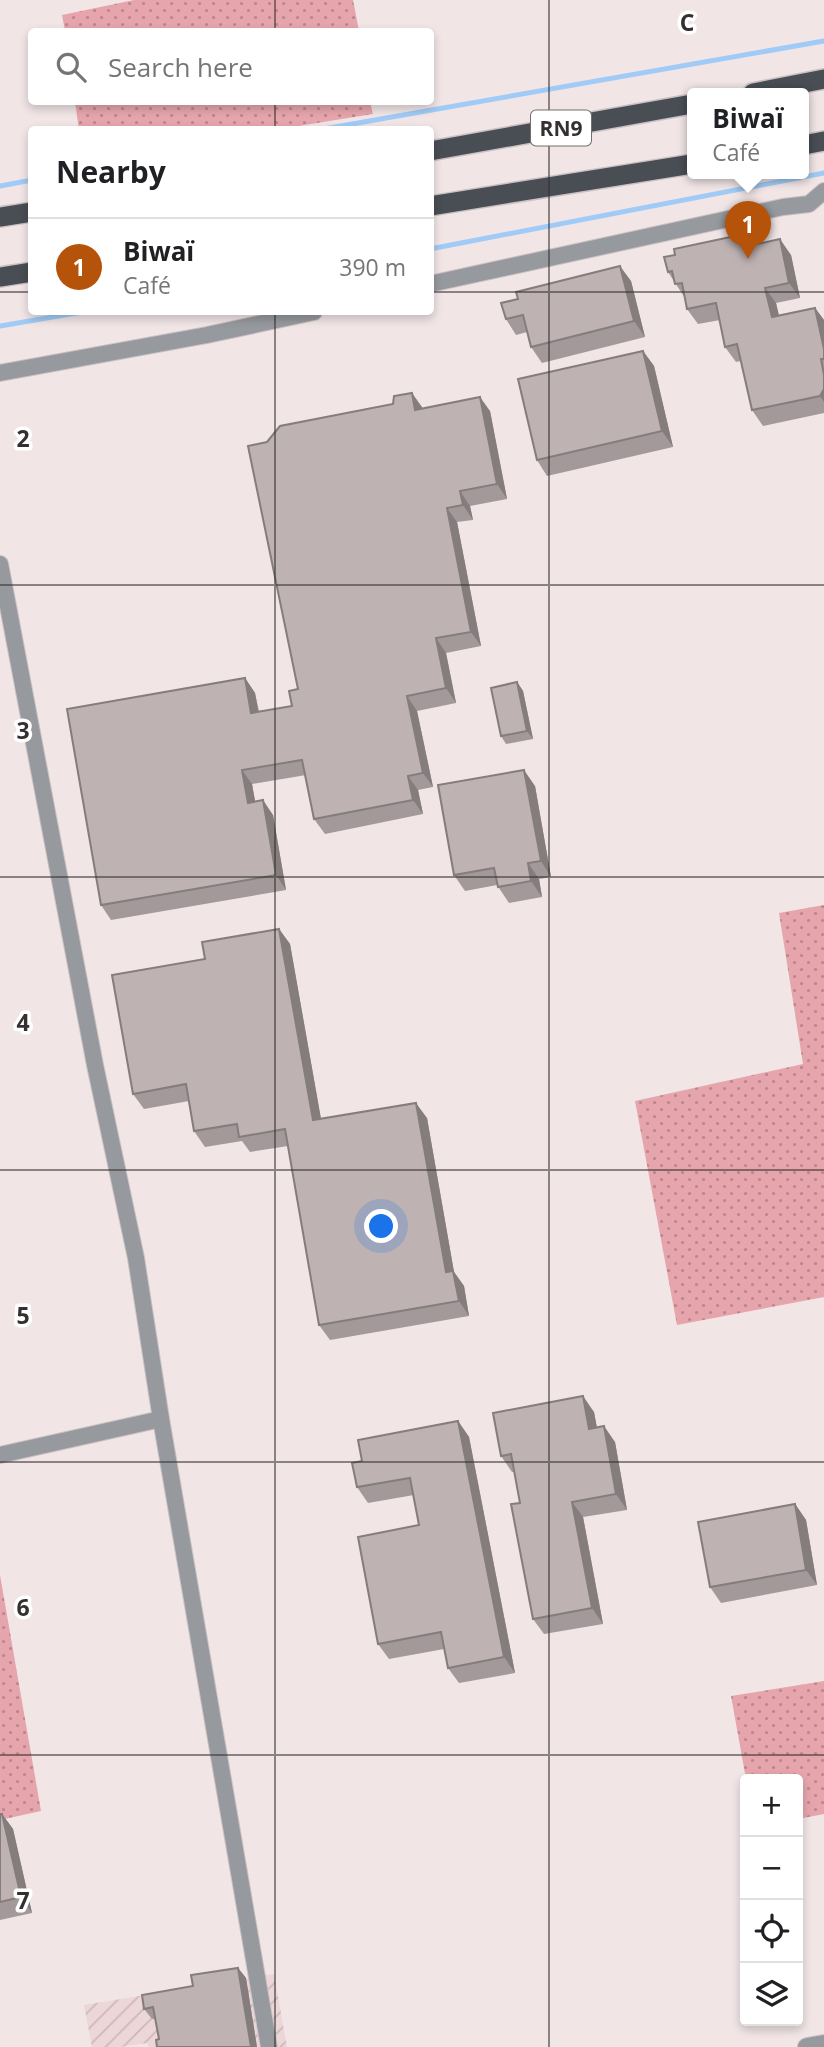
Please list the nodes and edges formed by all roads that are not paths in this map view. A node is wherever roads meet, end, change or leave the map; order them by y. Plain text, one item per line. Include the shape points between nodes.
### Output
1 (824, 79) edge
2 (778, 88) edge
3 (687, 105) edge
4 (434, 149) edge
5 (687, 165) edge
6 (824, 191) edge
7 (434, 205) edge
8 (28, 213) edge
9 (0, 217) edge
10 (28, 273) edge
11 (0, 277) edge
12 (434, 283) edge
13 (300, 315) edge
14 (0, 373) edge
15 (0, 564) edge
16 (162, 1419) junction
17 (0, 1455) edge
18 (824, 2044) edge
19 (269, 2047) edge
20 (807, 2047) edge

1 - 2 highway
3 - 4 highway, RN9
5 - 7 highway
6 - 12 street via 809,204
8 - 9 highway
10 - 11 highway
13 - 14 street
15 - 16 street via 136,1258
16 - 17 street
16 - 19 street
18 - 20 street

